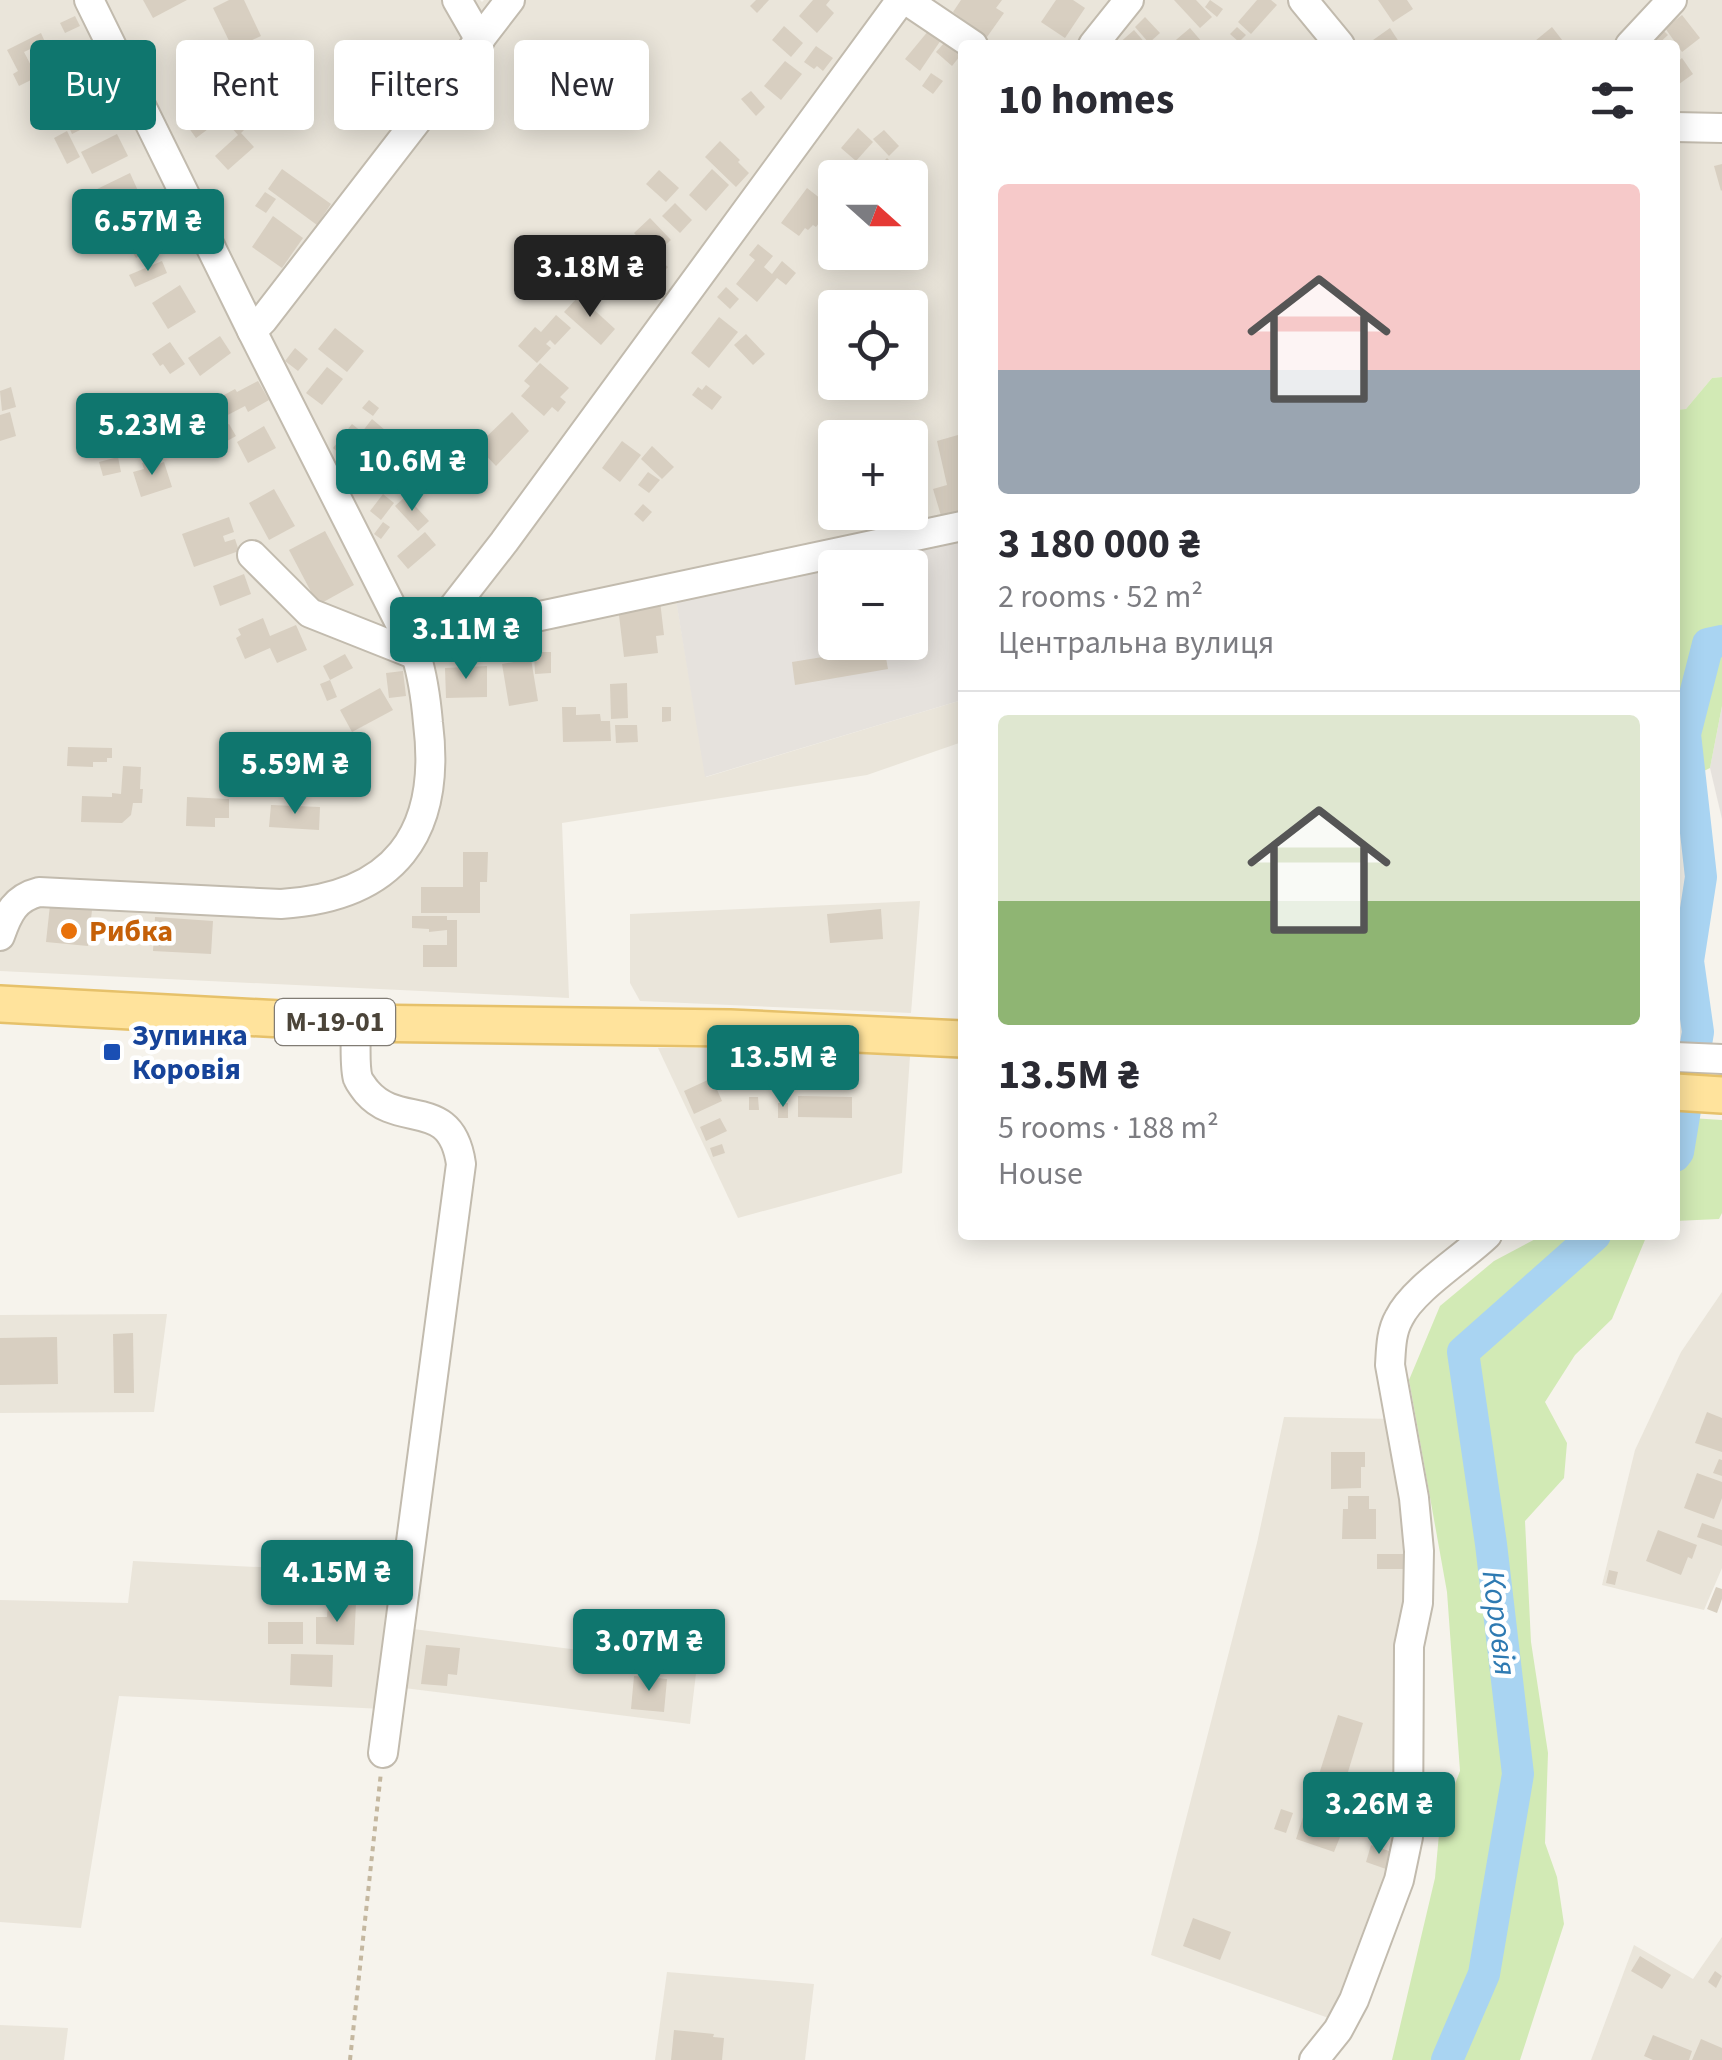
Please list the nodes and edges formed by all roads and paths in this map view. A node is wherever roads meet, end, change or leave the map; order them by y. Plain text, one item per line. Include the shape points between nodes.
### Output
1 (89, 0) edge
2 (457, 0) edge
3 (510, 0) edge
4 (904, 0) edge
5 (1129, 0) edge
6 (1303, 0) edge
7 (1672, 0) edge
8 (480, 40) joint
9 (965, 40) edge
10 (1097, 40) edge
11 (1336, 40) edge
12 (1635, 40) edge
13 (1680, 127) edge
14 (1722, 128) edge
15 (410, 130) edge
16 (252, 331) junction
17 (958, 527) edge
18 (252, 555) dead end
19 (438, 629) junction
20 (416, 654) junction
21 (6, 908) edge
22 (0, 936) edge
23 (0, 1004) edge
24 (356, 1022) junction
25 (958, 1038) edge
26 (1680, 1092) edge
27 (1722, 1094) edge
28 (1481, 1240) edge
29 (383, 1753) joint
30 (350, 2060) edge
31 (1314, 2060) edge

1 - 16 street
2 - 8 street
3 - 8 street
4 - 9 street
4 - 19 street
5 - 10 street
6 - 11 street
7 - 12 street
13 - 14 street
15 - 16 street
16 - 20 street
17 - 19 street via 496,625
18 - 20 street via 310,613
19 - 20 street
20 - 21 street via 429,730 426,803 416,834 379,874 339,895 300,903 52,891
21 - 22 street
23 - 24 main road, М-19-01
24 - 25 main road, М-19-01
24 - 29 street via 358,1080 378,1102 439,1122 459,1148 461,1164
26 - 27 main road
28 - 31 street via 1408,1302 1391,1346 1418,1551 1409,1646 1408,1837 1354,2000
29 - 30 path

